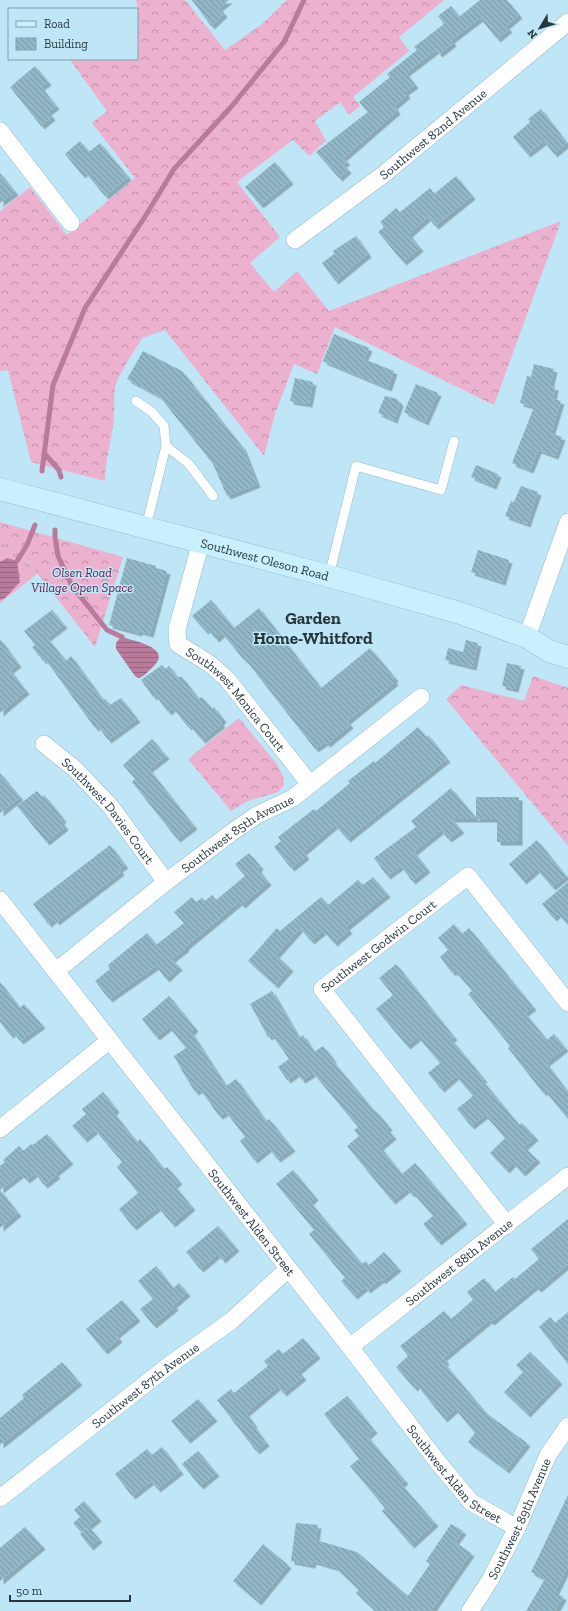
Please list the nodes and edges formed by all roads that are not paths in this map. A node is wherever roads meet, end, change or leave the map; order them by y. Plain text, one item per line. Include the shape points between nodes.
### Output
1 (568, 22) edge
2 (0, 131) edge
3 (71, 223) dead end
4 (295, 240) dead end
5 (136, 401) dead end
6 (454, 441) dead end
7 (166, 446) junction
8 (0, 489) edge
9 (213, 496) dead end
10 (568, 522) edge
11 (146, 527) junction
12 (202, 542) junction
13 (329, 576) junction
14 (527, 637) junction
15 (568, 643) edge
16 (568, 657) edge
17 (421, 697) dead end
18 (44, 744) dead end
19 (310, 784) junction
20 (166, 882) junction
21 (0, 900) edge
22 (56, 971) junction
23 (568, 1003) edge
24 (110, 1040) junction
25 (0, 1128) edge
26 (568, 1176) edge
27 (506, 1225) junction
28 (288, 1270) junction
29 (350, 1347) junction
30 (568, 1426) edge
31 (0, 1498) edge
32 (517, 1528) junction
33 (470, 1611) edge

1 - 4 street, Southwest 82nd Avenue via 384,174
2 - 3 street
5 - 7 lane via 152,412 164,426
6 - 13 lane via 440,490 356,466
7 - 9 lane via 189,464
7 - 11 lane
8 - 11 main road, Southwest Oleson Road
10 - 14 street
11 - 12 main road, Southwest Oleson Road
12 - 13 main road, Southwest Oleson Road
12 - 19 street, Southwest Monica Court via 177,629 178,644 210,664 227,679
13 - 14 main road, Southwest Oleson Road via 460,613
14 - 15 main road, Southwest Oleson Road via 554,637
14 - 16 main road, Southwest Oleson Road via 549,651
17 - 19 street, Southwest 85th Avenue
18 - 20 street, Southwest Davies Court via 75,769 111,807
19 - 20 street, Southwest 85th Avenue via 293,798 235,830
20 - 22 street, Southwest 85th Avenue
21 - 22 street, Southwest Alden Street
22 - 24 street, Southwest Alden Street
23 - 27 street, Southwest Godwin Court via 468,876 322,989
24 - 25 street
24 - 28 street, Southwest Alden Street
26 - 27 street, Southwest 88th Avenue
27 - 29 street, Southwest 88th Avenue
28 - 29 street, Southwest Alden Street
28 - 31 street, Southwest 87th Avenue via 231,1321 168,1366
29 - 32 street, Southwest Alden Street via 471,1502
30 - 32 street, Southwest 89th Avenue via 548,1455
32 - 33 street, Southwest 89th Avenue via 490,1580

